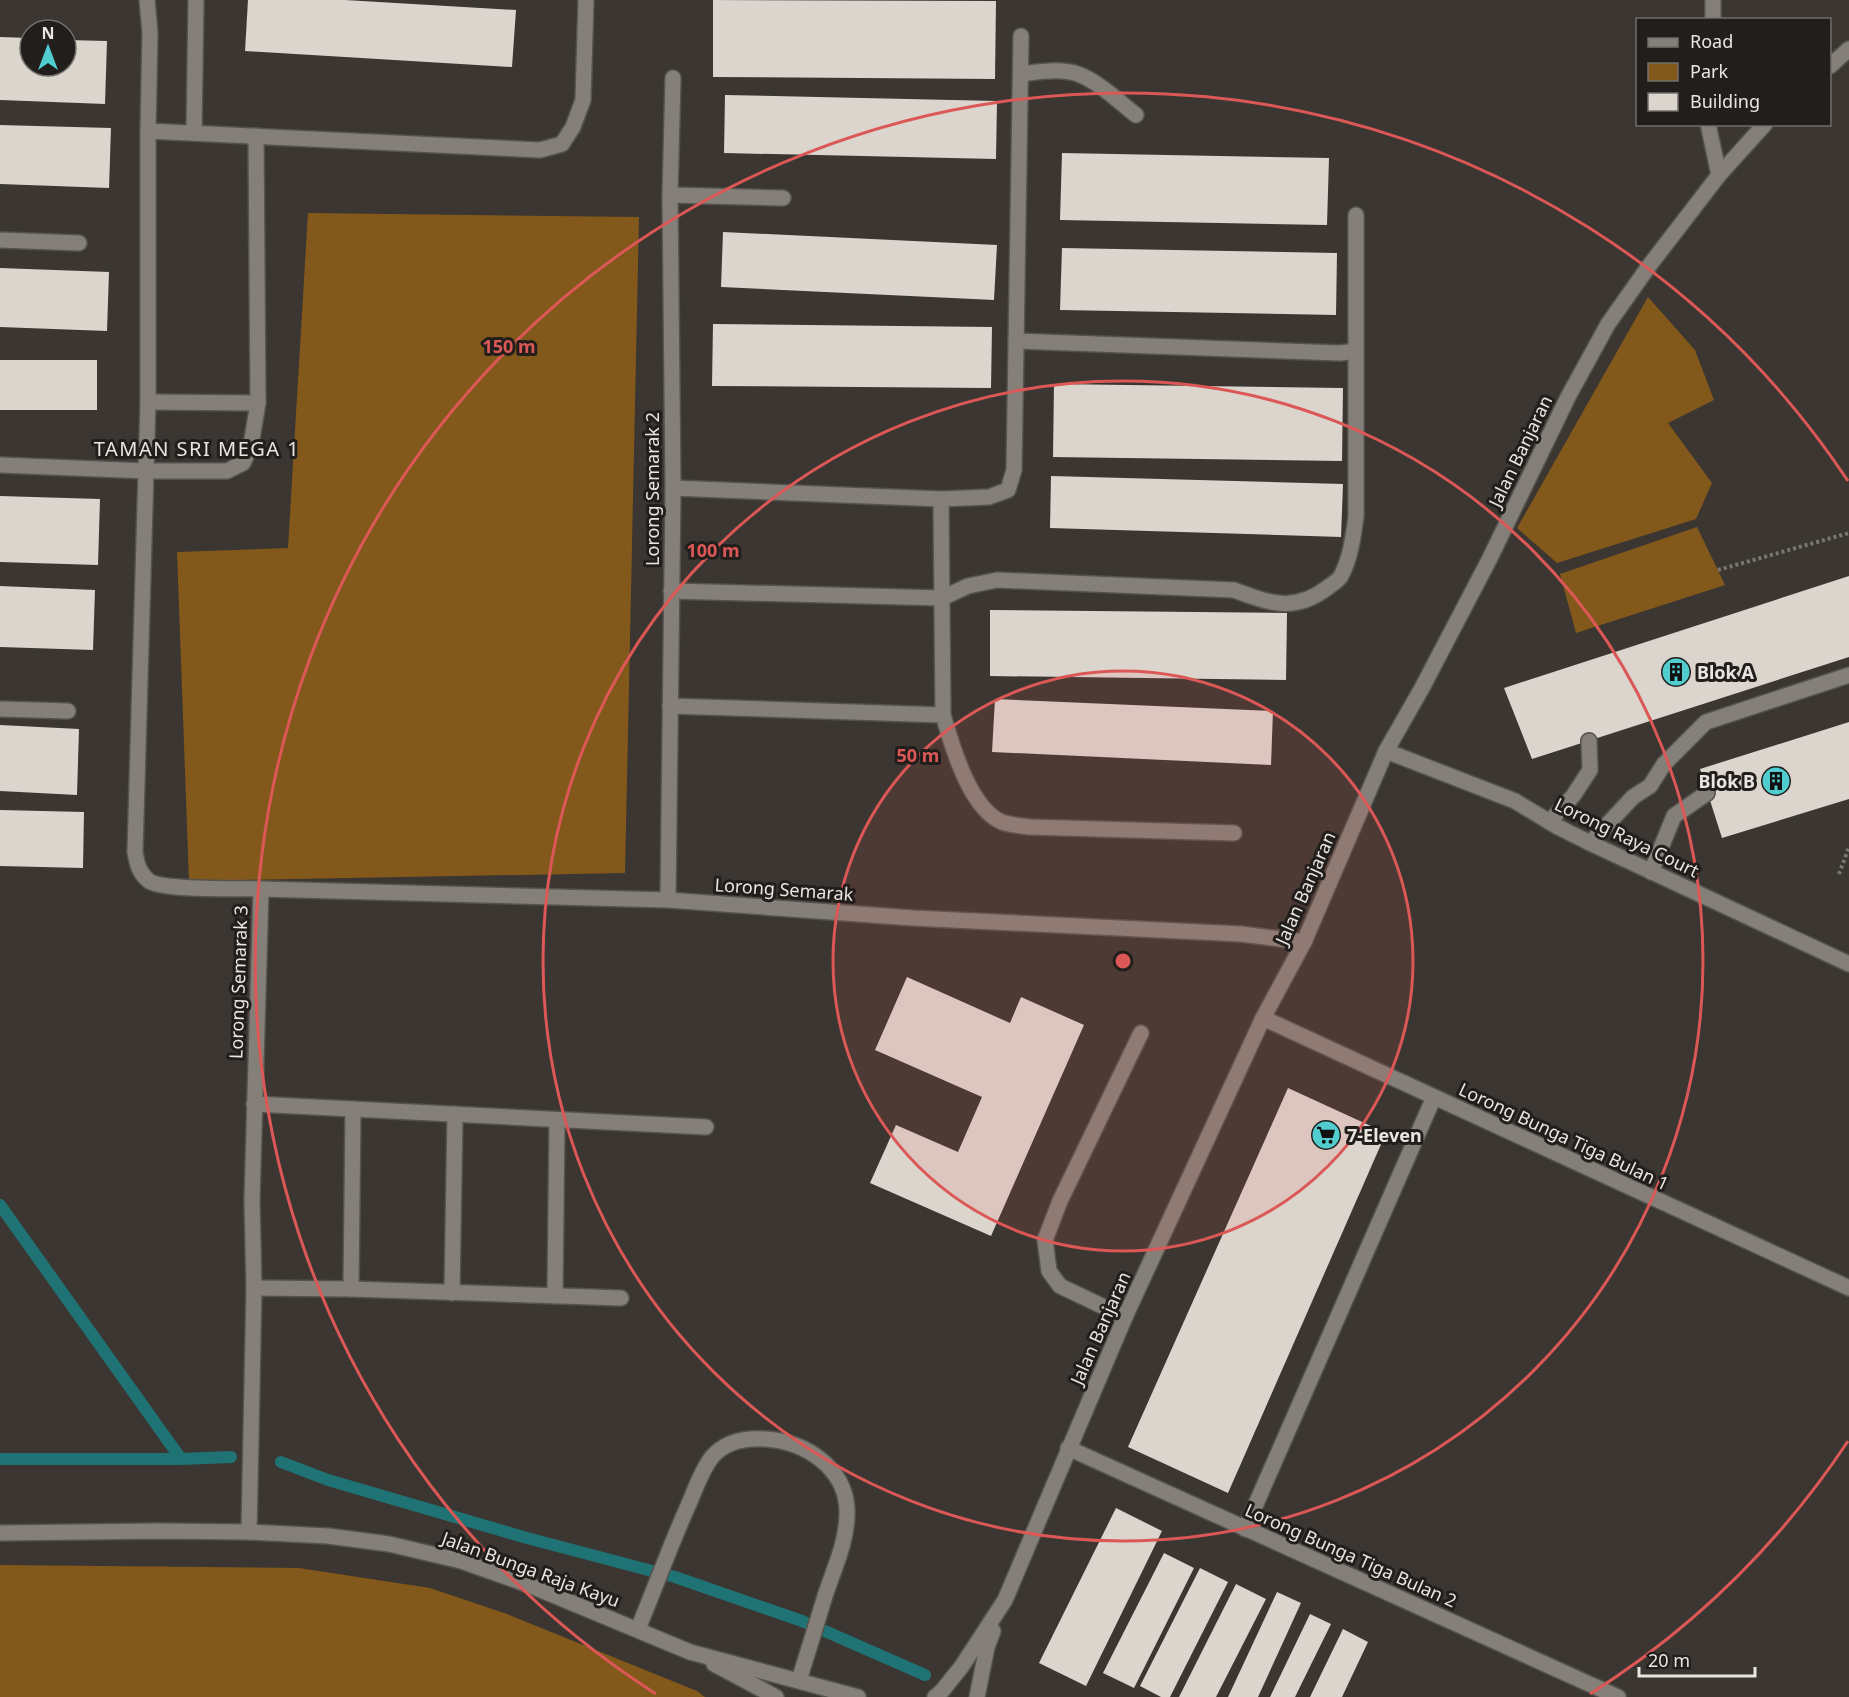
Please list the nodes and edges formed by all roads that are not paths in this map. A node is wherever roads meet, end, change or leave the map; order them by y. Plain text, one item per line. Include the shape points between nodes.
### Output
1 (147, 0) edge
2 (196, 0) edge
3 (586, 0) edge
4 (1713, 0) edge
5 (1713, 18) edge
6 (1021, 36) dead end
7 (1849, 49) edge
8 (1831, 65) edge
9 (1021, 74) junction
10 (673, 78) dead end
11 (1136, 115) dead end
12 (1708, 126) edge
13 (1763, 126) edge
14 (148, 131) junction
15 (194, 133) junction
16 (256, 136) junction
17 (1719, 175) junction
18 (670, 195) junction
19 (783, 198) dead end
20 (1356, 215) dead end
21 (0, 240) edge
22 (79, 243) dead end
23 (1016, 341) junction
24 (1356, 351) junction
25 (148, 402) junction
26 (258, 403) junction
27 (0, 465) edge
28 (147, 471) junction
29 (673, 488) junction
30 (941, 499) junction
31 (671, 591) junction
32 (942, 598) junction
33 (1849, 675) edge
34 (670, 706) junction
35 (0, 709) edge
36 (68, 711) dead end
37 (943, 715) junction
38 (1589, 741) dead end
39 (1386, 751) junction
40 (1707, 793) dead end
41 (1549, 822) junction
42 (1234, 832) dead end
43 (1590, 843) junction
44 (1651, 872) junction
45 (261, 889) junction
46 (668, 900) junction
47 (1304, 942) junction
48 (1849, 964) edge
49 (1263, 1018) junction
50 (1141, 1033) dead end
51 (1434, 1097) junction
52 (254, 1104) junction
53 (353, 1109) junction
54 (455, 1114) junction
55 (557, 1120) junction
56 (705, 1127) dead end
57 (254, 1288) junction
58 (1849, 1288) edge
59 (351, 1289) junction
60 (452, 1293) junction
61 (555, 1296) junction
62 (621, 1299) dead end
63 (1125, 1317) junction
64 (1068, 1448) junction
65 (1245, 1529) junction
66 (249, 1532) junction
67 (0, 1533) edge
68 (1005, 1600) junction
69 (638, 1629) junction
70 (690, 1652) junction
71 (799, 1680) junction
72 (776, 1697) edge
73 (858, 1697) edge
74 (934, 1697) edge
75 (977, 1697) edge
76 (1618, 1697) edge

1 - 14 street, Lorong Semarak 3
2 - 15 street
3 - 16 street via 583,100 562,144 540,150
4 - 5 street
6 - 9 street
7 - 8 street
9 - 11 street via 1078,74
9 - 23 street
10 - 18 street, Lorong Semarak 2
12 - 17 street
13 - 17 street, Jalan Banjaran
14 - 15 street
14 - 25 street, Lorong Semarak 3
15 - 16 street
16 - 26 street
17 - 39 street, Jalan Banjaran via 1608,324 1438,659
18 - 19 street
18 - 29 street, Lorong Semarak 2
20 - 24 street
21 - 22 street
23 - 24 street
23 - 30 street via 1014,470 1008,490 989,497
24 - 32 street via 1356,517 1352,549 1340,578 1318,595 1289,605 1262,601 1234,590 997,580 968,586
25 - 26 street
25 - 28 street, Lorong Semarak 3
26 - 28 street via 251,445 243,463 227,471
27 - 28 street
28 - 45 street, Lorong Semarak 3 via 135,852 138,869 150,882 168,886
29 - 30 street
29 - 31 street, Lorong Semarak 2
30 - 32 street
31 - 32 street
31 - 34 street, Lorong Semarak 2
32 - 37 street
33 - 43 street via 1706,722 1664,764 1650,786 1634,797
34 - 37 street
34 - 46 street, Lorong Semarak 2
35 - 36 street
37 - 42 street via 974,792 985,810 1002,822 1030,827
38 - 41 street via 1590,770
39 - 41 street, Lorong Raya Court via 1515,801
39 - 47 street, Jalan Banjaran
40 - 44 street via 1674,816
41 - 43 street, Lorong Raya Court
43 - 44 street, Lorong Raya Court
44 - 48 street, Lorong Raya Court
45 - 46 street, Lorong Semarak
45 - 52 street, Lorong Semarak 3
46 - 47 street, Lorong Semarak via 913,918 1241,934
47 - 49 street, Jalan Banjaran
49 - 51 street, Lorong Bunga Tiga Bulan 1
49 - 63 street, Jalan Banjaran
50 - 63 street via 1045,1240 1049,1271 1060,1286
51 - 58 street, Lorong Bunga Tiga Bulan 1
51 - 65 street
52 - 53 street
52 - 57 street, Lorong Semarak 3
53 - 54 street
53 - 59 street
54 - 55 street
54 - 60 street
55 - 56 street
55 - 61 street
57 - 59 street
57 - 66 street, Lorong Semarak 3
59 - 60 street
60 - 61 street
61 - 62 street
63 - 64 street, Jalan Banjaran
64 - 65 street, Lorong Bunga Tiga Bulan 2
64 - 68 street, Jalan Banjaran
65 - 76 street, Lorong Bunga Tiga Bulan 2
66 - 67 street, Jalan Bunga Raja Kayu
66 - 69 street, Jalan Bunga Raja Kayu via 389,1544 461,1561
68 - 74 street, Jalan Banjaran via 962,1666
68 - 75 street via 987,1647
69 - 70 street, Jalan Bunga Raja Kayu
69 - 71 street via 712,1456 734,1441 760,1438 786,1442 828,1464 843,1486 847,1514 842,1543
70 - 71 street, Jalan Bunga Raja Kayu
70 - 72 street
71 - 73 street, Jalan Bunga Raja Kayu

